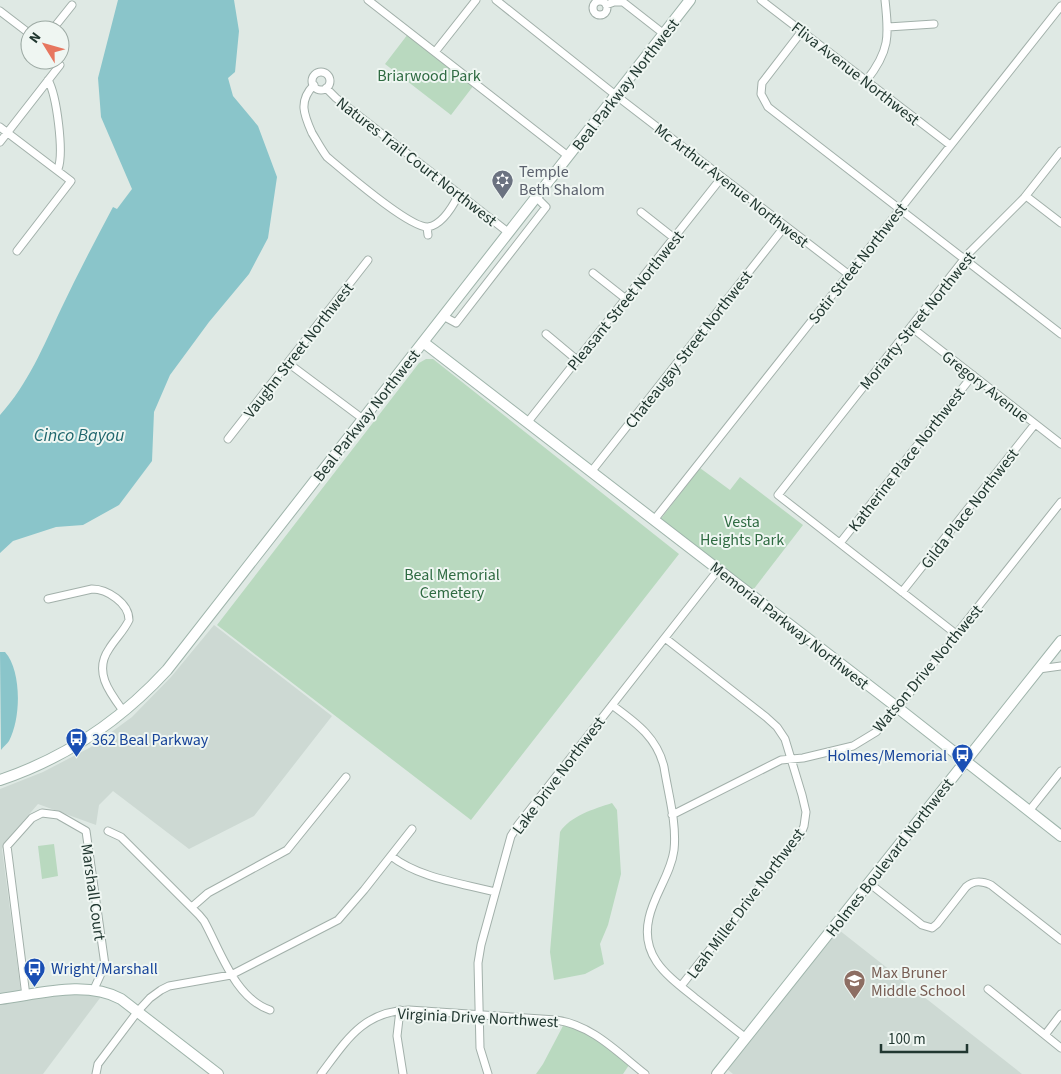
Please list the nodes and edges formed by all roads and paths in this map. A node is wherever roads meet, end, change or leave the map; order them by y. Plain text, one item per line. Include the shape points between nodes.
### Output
1 (368, 0) edge
2 (476, 0) edge
3 (496, 0) edge
4 (690, 0) edge
5 (761, 0) edge
6 (885, 0) edge
7 (1058, 0) edge
8 (1061, 4) edge
9 (72, 5) dead end
10 (606, 5) dead end
11 (0, 11) edge
12 (60, 20) edge
13 (934, 24) dead end
14 (20, 26) edge
15 (888, 27) junction
16 (802, 31) junction
17 (664, 34) junction
18 (435, 52) junction
19 (56, 70) edge
20 (48, 80) junction
21 (866, 81) junction
22 (314, 85) junction
23 (326, 88) junction
24 (616, 94) junction
25 (0, 126) edge
26 (8, 132) junction
27 (0, 142) edge
28 (950, 145) junction
29 (1061, 150) edge
30 (568, 156) junction
31 (58, 169) junction
32 (722, 177) junction
33 (459, 194) junction
34 (1026, 196) junction
35 (536, 197) junction
36 (900, 209) junction
37 (641, 212) dead end
38 (1061, 223) edge
39 (785, 226) junction
40 (509, 232) junction
41 (674, 238) junction
42 (17, 251) dead end
43 (965, 259) junction
44 (368, 260) dead end
45 (593, 273) dead end
46 (848, 274) junction
47 (626, 299) junction
48 (443, 316) junction
49 (911, 327) junction
50 (546, 334) dead end
51 (1061, 334) edge
52 (423, 342) junction
53 (577, 360) junction
54 (288, 363) junction
55 (973, 375) junction
56 (362, 420) junction
57 (527, 423) junction
58 (1035, 424) junction
59 (228, 439) dead end
60 (1061, 444) edge
61 (591, 472) junction
62 (1061, 502) edge
63 (654, 520) junction
64 (840, 543) junction
65 (718, 570) junction
66 (902, 592) junction
67 (48, 599) dead end
68 (956, 634) junction
69 (664, 638) junction
70 (1061, 641) edge
71 (1061, 666) edge
72 (1039, 669) junction
73 (612, 705) junction
74 (898, 708) junction
75 (124, 712) junction
76 (792, 759) junction
77 (966, 761) junction
78 (1061, 771) edge
79 (346, 777) dead end
80 (0, 780) edge
81 (1029, 811) junction
82 (672, 815) junction
83 (412, 829) dead end
84 (108, 830) dead end
85 (1061, 836) edge
86 (391, 856) junction
87 (869, 883) junction
88 (495, 892) junction
89 (192, 907) junction
90 (1061, 940) edge
91 (232, 975) junction
92 (681, 986) junction
93 (94, 989) junction
94 (988, 989) dead end
95 (26, 996) junction
96 (0, 999) edge
97 (270, 1010) dead end
98 (400, 1010) junction
99 (138, 1012) junction
100 (1061, 1014) edge
101 (479, 1015) junction
102 (1045, 1035) junction
103 (746, 1038) junction
104 (1061, 1048) edge
105 (96, 1074) edge
106 (218, 1074) edge
107 (320, 1074) edge
108 (403, 1074) edge
109 (488, 1074) edge
110 (645, 1074) edge
111 (717, 1074) edge

1 - 18 street
2 - 18 street
3 - 24 street, Mc Arthur Avenue Northwest
4 - 17 street, Beal Parkway Northwest
5 - 16 street, Fliva Avenue Northwest
6 - 15 street
7 - 8 street
8 - 28 street, Sotir Street Northwest
9 - 12 street
10 - 17 street via 623,2
11 - 14 street
13 - 15 street
15 - 21 street via 884,53
16 - 21 street, Fliva Avenue Northwest
16 - 36 street via 762,83 764,101
17 - 24 street, Beal Parkway Northwest
18 - 30 street
19 - 20 street
20 - 26 street
20 - 31 street via 54,92 58,122 61,159
21 - 28 street, Fliva Avenue Northwest
22 - 23 street, Natures Trail Court Northwest via 319,90
22 - 23 street, Natures Trail Court Northwest via 314,76 324,72 330,79
22 - 33 street via 306,94 303,107 304,116 321,150 404,218 427,231 444,217
23 - 33 street, Natures Trail Court Northwest
24 - 30 street, Beal Parkway Northwest
24 - 32 street, Mc Arthur Avenue Northwest
25 - 26 street
26 - 27 street
26 - 31 street
28 - 36 street, Sotir Street Northwest
29 - 34 street, Moriarty Street Northwest
30 - 35 street, Beal Parkway Northwest
31 - 42 street via 72,181
32 - 39 street, Mc Arthur Avenue Northwest
32 - 41 street, Pleasant Street Northwest
33 - 40 street, Natures Trail Court Northwest
34 - 38 street
34 - 43 street, Moriarty Street Northwest
35 - 40 street, Beal Parkway Northwest
35 - 48 street via 546,207 456,323
36 - 43 street
36 - 46 street, Sotir Street Northwest
37 - 41 street
39 - 46 street, Mc Arthur Avenue Northwest
39 - 61 street, Chateaugay Street Northwest
40 - 48 street, Beal Parkway Northwest
41 - 47 street, Pleasant Street Northwest
43 - 49 street, Moriarty Street Northwest
43 - 51 street
44 - 54 street, Vaughn Street Northwest
45 - 47 street
46 - 63 street, Sotir Street Northwest
47 - 53 street, Pleasant Street Northwest
48 - 52 street, Beal Parkway Northwest
49 - 55 street, Gregory Avenue
49 - 64 street, Moriarty Street Northwest via 778,495
50 - 53 street
52 - 56 street, Beal Parkway Northwest
52 - 57 street, Memorial Parkway Northwest
53 - 57 street, Pleasant Street Northwest
54 - 56 street
54 - 59 street, Vaughn Street Northwest
55 - 58 street, Gregory Avenue
55 - 64 street, Katherine Place Northwest
56 - 75 street, Beal Parkway Northwest via 167,670
57 - 61 street, Memorial Parkway Northwest
58 - 60 street, Gregory Avenue
58 - 66 street, Gilda Place Northwest
61 - 63 street, Memorial Parkway Northwest
62 - 68 street, Watson Drive Northwest
63 - 65 street, Memorial Parkway Northwest
64 - 66 street
65 - 69 street, Lake Drive Northwest
65 - 74 street, Memorial Parkway Northwest
66 - 68 street
67 - 75 street via 99,589 128,611 129,620 105,655 102,670 108,690
68 - 74 street, Watson Drive Northwest
69 - 73 street, Lake Drive Northwest
69 - 76 street, Leah Miller Drive Northwest via 772,722 785,739
70 - 72 street, Holmes Boulevard Northwest
71 - 72 street
72 - 77 street, Holmes Boulevard Northwest
73 - 82 street via 654,742 662,759
73 - 88 street, Lake Drive Northwest via 518,825 509,841
74 - 76 street, Watson Drive Northwest via 880,728 861,742 841,750
74 - 77 street, Memorial Parkway Northwest
75 - 80 street, Beal Parkway Northwest via 70,749
76 - 82 street, Watson Drive Northwest via 782,760
76 - 92 street, Leah Miller Drive Northwest via 806,812 802,831
77 - 81 street, Memorial Parkway Northwest
77 - 87 street, Holmes Boulevard Northwest
78 - 81 street
79 - 89 street via 287,850 208,893
81 - 85 street, Memorial Parkway Northwest
82 - 92 street via 673,856 648,918 647,935 655,960 665,974
83 - 86 street
84 - 89 street via 121,837
86 - 88 street via 420,872
86 - 91 street via 338,920
87 - 90 street via 922,925 932,928 966,887 982,881 991,884
87 - 103 street, Holmes Boulevard Northwest
88 - 101 street, Lake Drive Northwest via 479,958
89 - 91 street via 204,921
91 - 97 street via 247,997
91 - 99 street via 169,986 150,998
92 - 103 street
93 - 95 street
93 - 95 street, Marshall Court via 105,965 86,832 58,815 42,813 32,818 7,846
93 - 99 street via 114,995
94 - 102 street
95 - 96 street
98 - 101 street, Virginia Drive Northwest
98 - 107 street, Virginia Drive Northwest via 364,1023
98 - 108 street via 398,1036
99 - 105 street via 98,1064
99 - 106 street
100 - 102 street
101 - 109 street, Lake Drive Northwest via 480,1048
101 - 110 street, Virginia Drive Northwest via 556,1020 578,1025 595,1034
102 - 104 street
103 - 111 street, Holmes Boulevard Northwest

